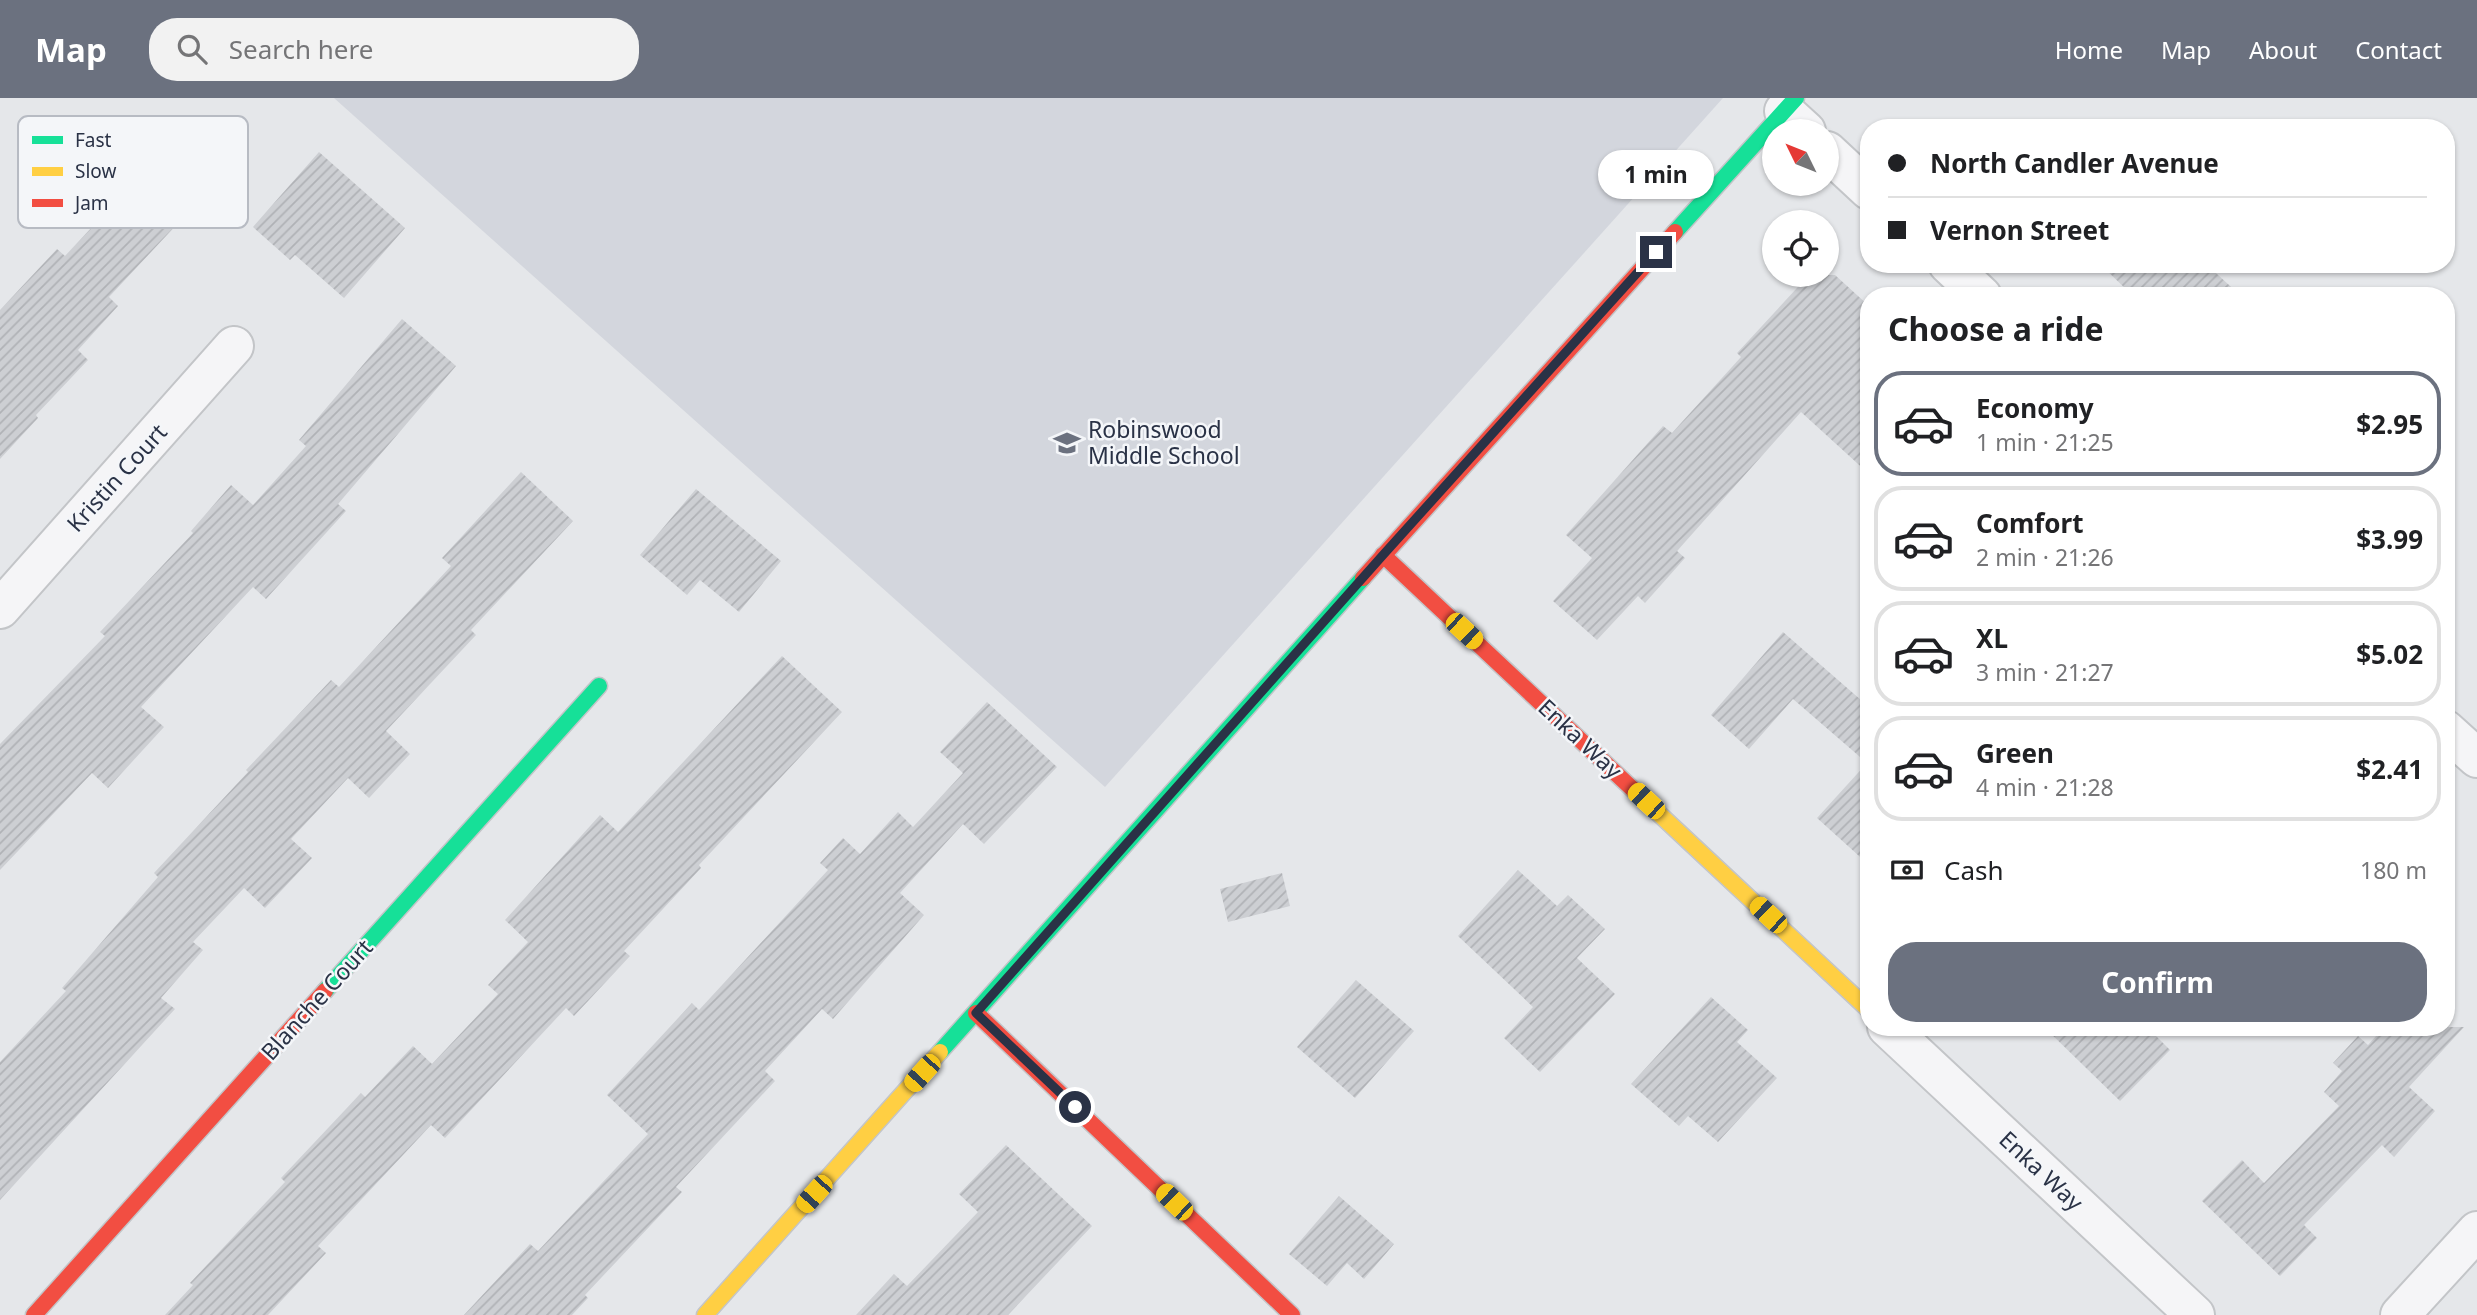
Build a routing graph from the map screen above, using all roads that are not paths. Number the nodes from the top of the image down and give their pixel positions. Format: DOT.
graph roads {
  1 [pos="1795,113"];
  2 [pos="1839,162"];
  3 [pos="1860,182"];
  4 [pos="1958,273"];
  5 [pos="1972,287"];
  6 [pos="234,346"];
  7 [pos="1383,555"];
  8 [pos="0,609"];
  9 [pos="599,685"];
  10 [pos="2455,738"];
  11 [pos="2477,758"];
  12 [pos="1860,1002"];
  13 [pos="976,1013"];
  14 [pos="1898,1036"];
  15 [pos="2477,1231"];
  16 [pos="34,1315"];
  17 [pos="705,1315"];
  18 [pos="1292,1315"];
  19 [pos="2195,1315"];
  20 [pos="2400,1315"];
  1 -- 7 [label="street"];
  2 -- 3 [label="street"];
  4 -- 5 [label="street"];
  6 -- 8 [label="street, Kristin Court"];
  7 -- 12 [label="street, Enka Way"];
  7 -- 13 [label="street"];
  9 -- 16 [label="street, Blanche Court"];
  10 -- 11 [label="street"];
  13 -- 17 [label="street"];
  13 -- 18 [label="street"];
  14 -- 19 [label="street, Enka Way"];
  15 -- 20 [label="street"];
}
